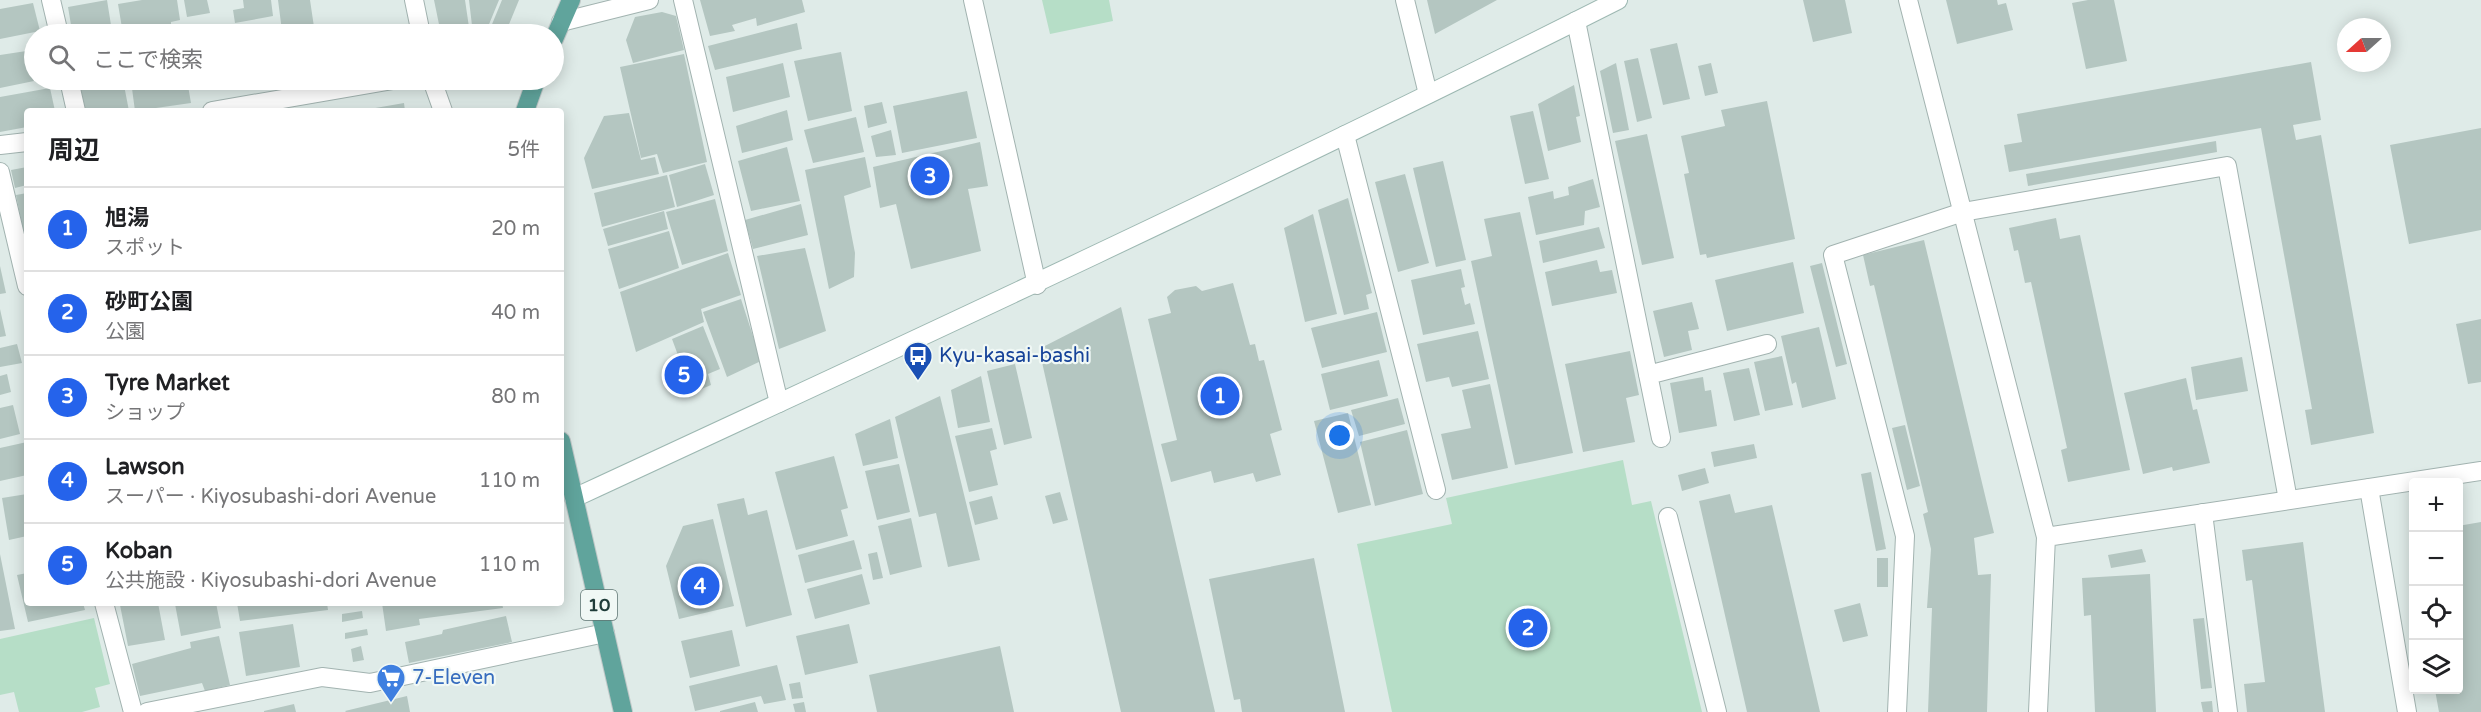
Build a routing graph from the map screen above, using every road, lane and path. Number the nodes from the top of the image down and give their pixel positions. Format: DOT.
graph roads {
  1 [pos="51,0"];
  2 [pos="414,0"];
  3 [pos="571,0"];
  4 [pos="649,0"];
  5 [pos="683,0"];
  6 [pos="973,0"];
  7 [pos="1405,0"];
  8 [pos="1618,0"];
  9 [pos="1908,0"];
  10 [pos="1576,21"];
  11 [pos="57,24"];
  12 [pos="419,24"];
  13 [pos="560,24"];
  14 [pos="564,28"];
  15 [pos="71,90"];
  16 [pos="335,90"];
  17 [pos="436,90"];
  18 [pos="532,90"];
  19 [pos="1428,94"];
  20 [pos="75,108"];
  21 [pos="230,108"];
  22 [pos="442,108"];
  23 [pos="526,108"];
  24 [pos="1345,135"];
  25 [pos="24,142"];
  26 [pos="0,145"];
  27 [pos="0,172"];
  28 [pos="1963,212"];
  29 [pos="24,273"];
  30 [pos="1036,285"];
  31 [pos="1767,344"];
  32 [pos="1648,375"];
  33 [pos="779,403"];
  34 [pos="1661,438"];
  35 [pos="564,454"];
  36 [pos="2481,471"];
  37 [pos="2369,488"];
  38 [pos="1436,490"];
  39 [pos="574,498"];
  40 [pos="2288,500"];
  41 [pos="2203,513"];
  42 [pos="1668,517"];
  43 [pos="2046,537"];
  44 [pos="105,606"];
  45 [pos="605,633"];
  46 [pos="133,712"];
  47 [pos="147,712"];
  48 [pos="622,712"];
  49 [pos="1717,712"];
  50 [pos="1897,712"];
  51 [pos="2038,712"];
  52 [pos="2228,712"];
  53 [pos="2407,712"];
  1 -- 11 [label="street"];
  2 -- 12 [label="street"];
  3 -- 13 [label="main road"];
  4 -- 14 [label="street"];
  5 -- 33 [label="street"];
  6 -- 30 [label="street"];
  7 -- 19 [label="street"];
  8 -- 10 [label="street"];
  9 -- 28 [label="street"];
  10 -- 19 [label="street"];
  10 -- 32 [label="street"];
  15 -- 20 [label="street"];
  16 -- 21 [label="street"];
  17 -- 22 [label="street"];
  18 -- 23 [label="main road"];
  19 -- 24 [label="street"];
  24 -- 30 [label="street"];
  24 -- 38 [label="street"];
  25 -- 26 [label="street"];
  27 -- 29 [label="street"];
  28 -- 40 [label="street"];
  28 -- 43 [label="street"];
  28 -- 50 [label="street"];
  30 -- 33 [label="street"];
  31 -- 32 [label="street"];
  32 -- 34 [label="street"];
  33 -- 39 [label="street"];
  35 -- 39 [label="main road, 10"];
  36 -- 37 [label="street"];
  37 -- 40 [label="street"];
  37 -- 53 [label="street"];
  39 -- 45 [label="main road, 10"];
  40 -- 41 [label="street"];
  41 -- 43 [label="street"];
  41 -- 52 [label="street"];
  42 -- 49 [label="street"];
  43 -- 51 [label="street"];
  44 -- 46 [label="street"];
  45 -- 47 [label="street"];
  45 -- 48 [label="main road, 10"];
}
